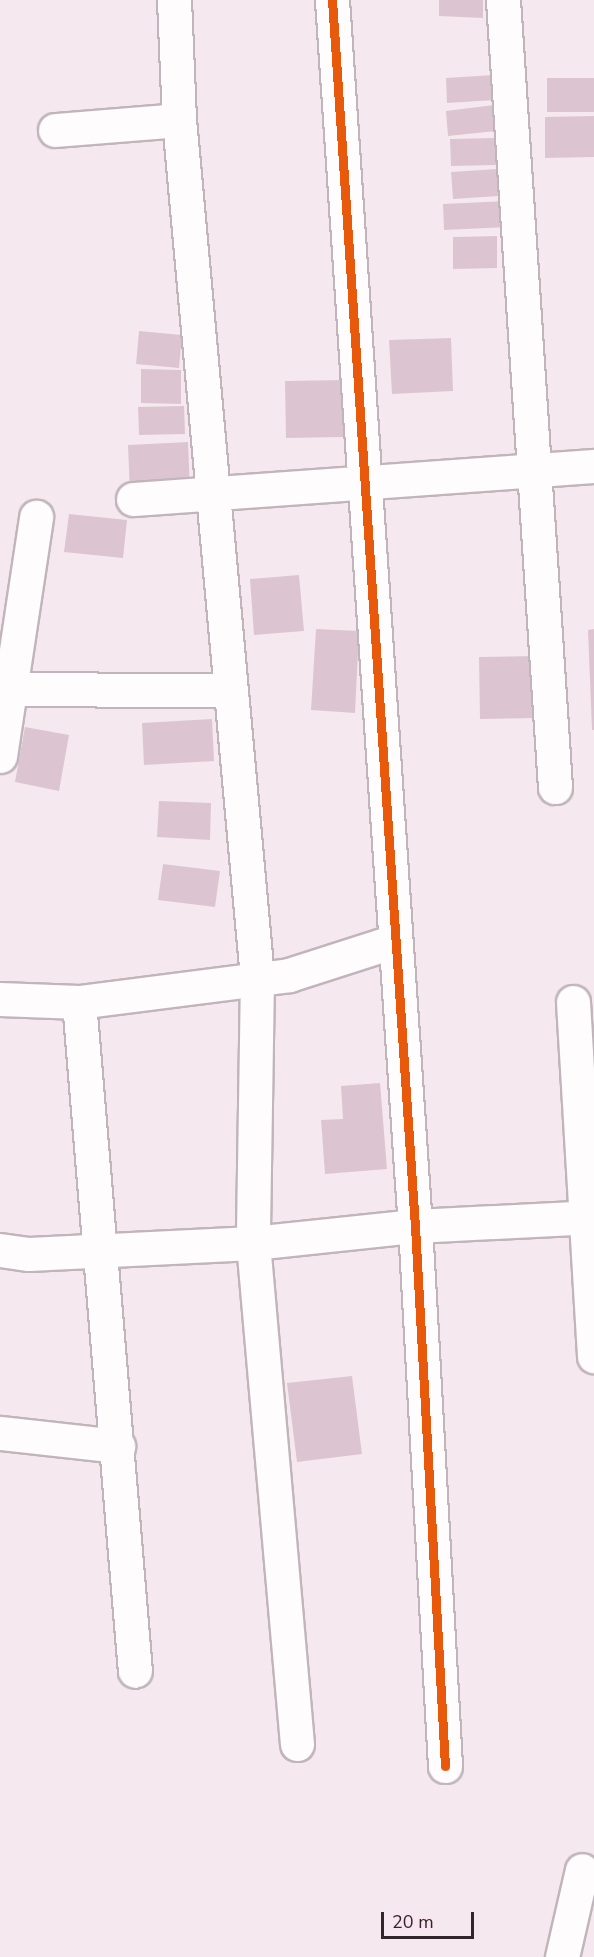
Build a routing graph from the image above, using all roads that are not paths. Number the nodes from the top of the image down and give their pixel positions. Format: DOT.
graph roads {
  1 [pos="174,0"];
  2 [pos="332,0"];
  3 [pos="503,0"];
  4 [pos="179,120"];
  5 [pos="55,130"];
  6 [pos="594,466"];
  7 [pos="536,470"];
  8 [pos="363,481"];
  9 [pos="216,494"];
  10 [pos="132,499"];
  11 [pos="36,517"];
  12 [pos="6,690"];
  13 [pos="229,690"];
  14 [pos="0,756"];
  15 [pos="555,787"];
  16 [pos="396,941"];
  17 [pos="257,976"];
  18 [pos="0,999"];
  19 [pos="79,1002"];
  20 [pos="573,1002"];
  21 [pos="590,1217"];
  22 [pos="416,1226"];
  23 [pos="253,1243"];
  24 [pos="99,1247"];
  25 [pos="0,1250"];
  26 [pos="594,1356"];
  27 [pos="0,1433"];
  28 [pos="118,1446"];
  29 [pos="135,1671"];
  30 [pos="297,1744"];
  31 [pos="445,1766"];
  32 [pos="582,1870"];
  33 [pos="562,1957"];
  1 -- 4 [label="street"];
  2 -- 8 [label="street"];
  3 -- 7 [label="street"];
  4 -- 5 [label="street"];
  4 -- 9 [label="street"];
  6 -- 7 [label="street"];
  7 -- 8 [label="street"];
  7 -- 15 [label="street"];
  8 -- 9 [label="street"];
  8 -- 16 [label="street"];
  9 -- 10 [label="street"];
  9 -- 13 [label="street"];
  11 -- 12 [label="street"];
  12 -- 13 [label="street"];
  12 -- 14 [label="street"];
  13 -- 17 [label="street"];
  16 -- 17 [label="street"];
  16 -- 22 [label="street"];
  17 -- 19 [label="street"];
  17 -- 23 [label="street"];
  18 -- 19 [label="street"];
  19 -- 24 [label="street"];
  20 -- 21 [label="street"];
  21 -- 22 [label="street"];
  21 -- 26 [label="street"];
  22 -- 23 [label="street"];
  22 -- 31 [label="street"];
  23 -- 24 [label="street"];
  23 -- 30 [label="street"];
  24 -- 25 [label="street"];
  24 -- 28 [label="street"];
  27 -- 28 [label="street"];
  28 -- 29 [label="street"];
  32 -- 33 [label="street"];
}
